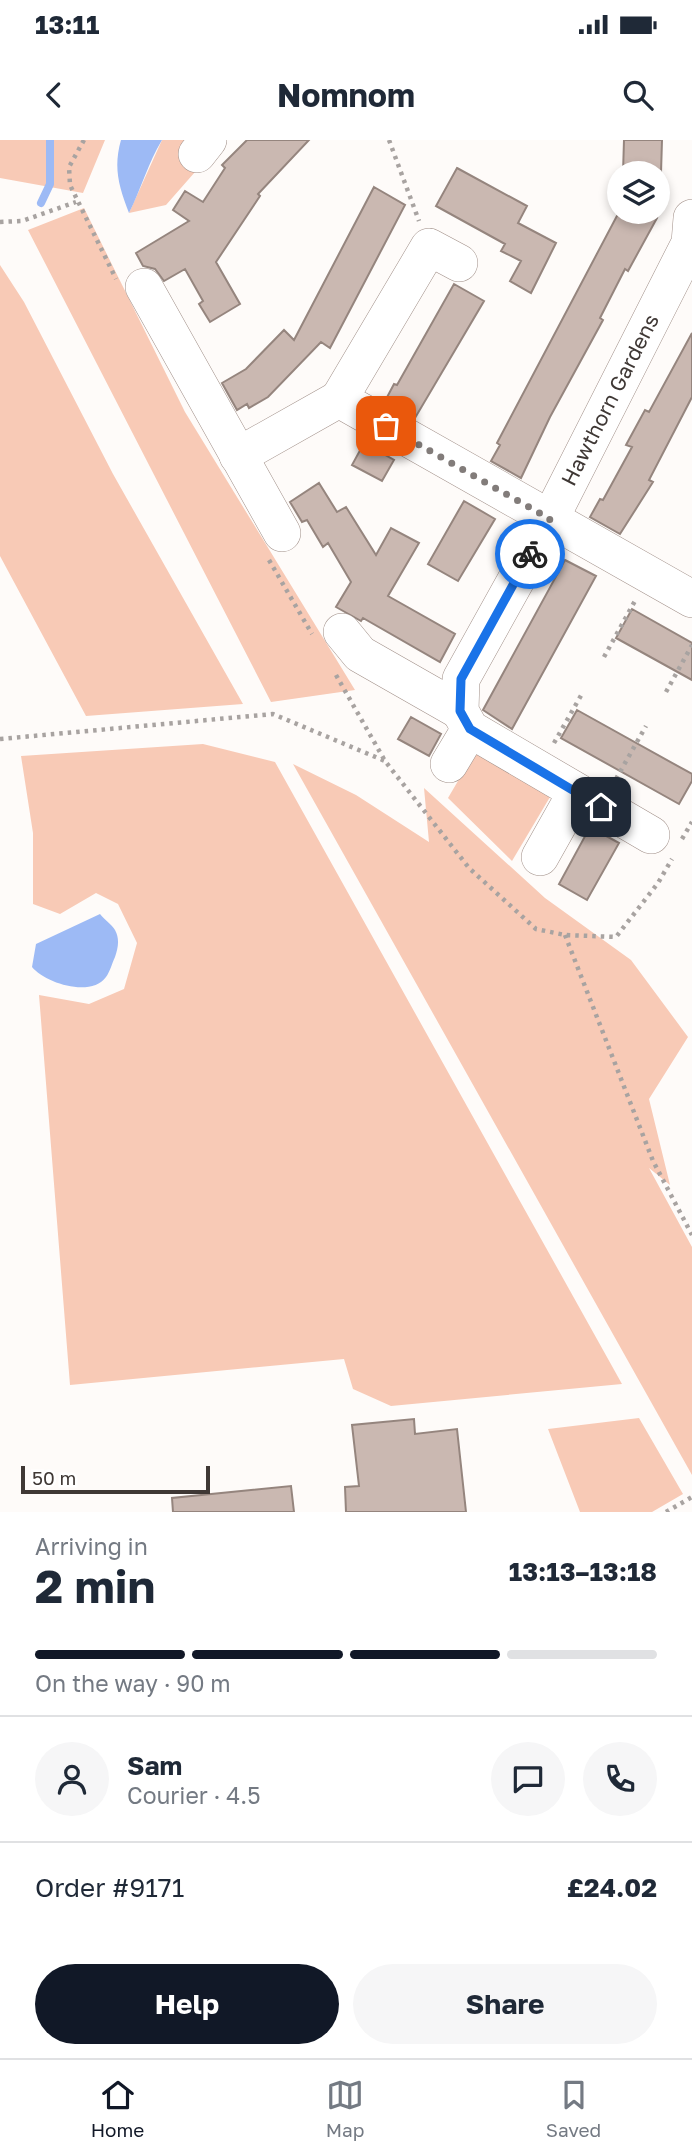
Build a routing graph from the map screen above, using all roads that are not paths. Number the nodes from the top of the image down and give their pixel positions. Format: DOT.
graph roads {
  1 [pos="691,235"];
  2 [pos="444,255"];
  3 [pos="144,287"];
  4 [pos="339,399"];
  5 [pos="238,456"];
  6 [pos="550,519"];
  7 [pos="282,533"];
  8 [pos="692,599"];
  9 [pos="342,632"];
  10 [pos="465,720"];
  11 [pos="449,764"];
  12 [pos="588,800"];
  13 [pos="651,835"];
  14 [pos="540,857"];
  1 -- 6 [label="street, Hawthorn Gardens"];
  2 -- 4 [label="street"];
  3 -- 5 [label="street"];
  4 -- 5 [label="street"];
  4 -- 6 [label="street"];
  5 -- 7 [label="street"];
  6 -- 8 [label="street"];
  6 -- 10 [label="street, Hawthorn Gardens"];
  9 -- 10 [label="street"];
  10 -- 11 [label="street"];
  10 -- 12 [label="street"];
  12 -- 13 [label="street"];
  12 -- 14 [label="street"];
}
